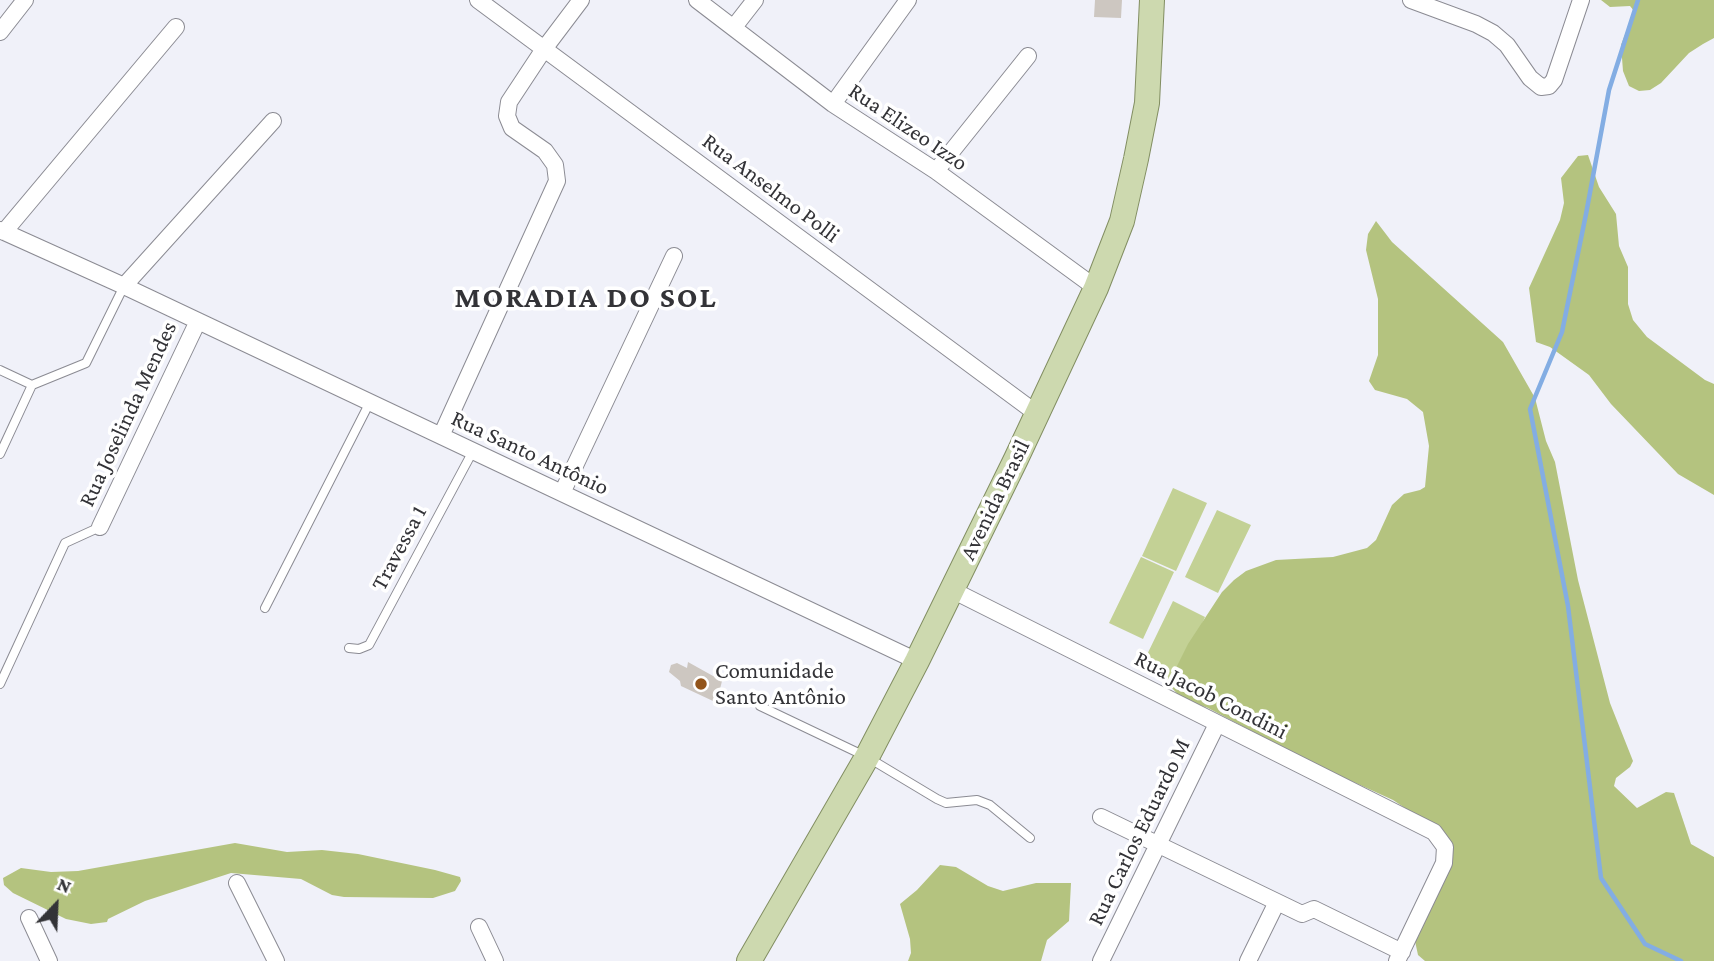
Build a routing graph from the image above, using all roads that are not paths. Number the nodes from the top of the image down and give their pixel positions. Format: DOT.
graph roads {
  1 [pos="25,0"];
  2 [pos="478,0"];
  3 [pos="582,0"];
  4 [pos="697,0"];
  5 [pos="755,0"];
  6 [pos="908,0"];
  7 [pos="1411,0"];
  8 [pos="1581,0"];
  9 [pos="1151,3"];
  10 [pos="176,27"];
  11 [pos="734,27"];
  12 [pos="0,32"];
  13 [pos="544,49"];
  14 [pos="1028,56"];
  15 [pos="833,104"];
  16 [pos="273,121"];
  17 [pos="936,171"];
  18 [pos="2,231"];
  19 [pos="674,256"];
  20 [pos="124,286"];
  21 [pos="1096,288"];
  22 [pos="198,321"];
  23 [pos="0,370"];
  24 [pos="32,385"];
  25 [pos="370,402"];
  26 [pos="1036,413"];
  27 [pos="442,436"];
  28 [pos="473,451"];
  29 [pos="0,454"];
  30 [pos="562,493"];
  31 [pos="100,527"];
  32 [pos="952,590"];
  33 [pos="265,608"];
  34 [pos="349,648"];
  35 [pos="917,661"];
  36 [pos="0,684"];
  37 [pos="760,706"];
  38 [pos="1217,724"];
  39 [pos="867,757"];
  40 [pos="1101,817"];
  41 [pos="1030,838"];
  42 [pos="1158,845"];
  43 [pos="237,883"];
  44 [pos="1277,902"];
  45 [pos="29,918"];
  46 [pos="478,927"];
  47 [pos="1399,956"];
  48 [pos="49,961"];
  49 [pos="276,961"];
  50 [pos="495,961"];
  51 [pos="748,961"];
  52 [pos="1101,961"];
  53 [pos="1248,961"];
  1 -- 12 [label="street"];
  2 -- 13 [label="street, Rua Anselmo Polli"];
  3 -- 13 [label="street"];
  4 -- 11 [label="street, Rua Elizeo Izzo"];
  5 -- 11 [label="street"];
  6 -- 15 [label="street"];
  7 -- 8 [label="street"];
  9 -- 21 [label="main road, Avenida Brasil"];
  10 -- 18 [label="street"];
  11 -- 15 [label="street, Rua Elizeo Izzo"];
  13 -- 26 [label="street, Rua Anselmo Polli"];
  13 -- 27 [label="street"];
  14 -- 17 [label="street"];
  15 -- 17 [label="street, Rua Elizeo Izzo"];
  16 -- 20 [label="street"];
  17 -- 21 [label="street, Rua Elizeo Izzo"];
  18 -- 20 [label="street, Rua Santo Antônio"];
  19 -- 30 [label="street"];
  20 -- 22 [label="street, Rua Santo Antônio"];
  20 -- 24 [label="lane"];
  21 -- 26 [label="main road, Avenida Brasil"];
  22 -- 25 [label="street, Rua Santo Antônio"];
  22 -- 31 [label="street, Rua Joselinda Mendes"];
  23 -- 24 [label="lane"];
  24 -- 29 [label="lane"];
  25 -- 27 [label="street, Rua Santo Antônio"];
  25 -- 33 [label="lane"];
  26 -- 32 [label="main road, Avenida Brasil"];
  27 -- 28 [label="street, Rua Santo Antônio"];
  28 -- 30 [label="street, Rua Santo Antônio"];
  28 -- 34 [label="lane, Travessa 1"];
  30 -- 35 [label="street, Rua Santo Antônio"];
  31 -- 36 [label="lane"];
  32 -- 35 [label="main road, Avenida Brasil"];
  32 -- 38 [label="street, Rua Jacob Condini"];
  35 -- 39 [label="main road, Avenida Brasil"];
  37 -- 39 [label="lane"];
  38 -- 42 [label="street, Rua Carlos Eduardo M"];
  38 -- 47 [label="street, Rua Jacob Condini"];
  39 -- 41 [label="lane"];
  39 -- 51 [label="main road, Avenida Brasil"];
  40 -- 42 [label="street"];
  42 -- 44 [label="street"];
  42 -- 52 [label="street, Rua Carlos Eduardo M"];
  43 -- 49 [label="street"];
  44 -- 47 [label="street"];
  44 -- 53 [label="street"];
  45 -- 48 [label="street"];
  46 -- 50 [label="street"];
}
